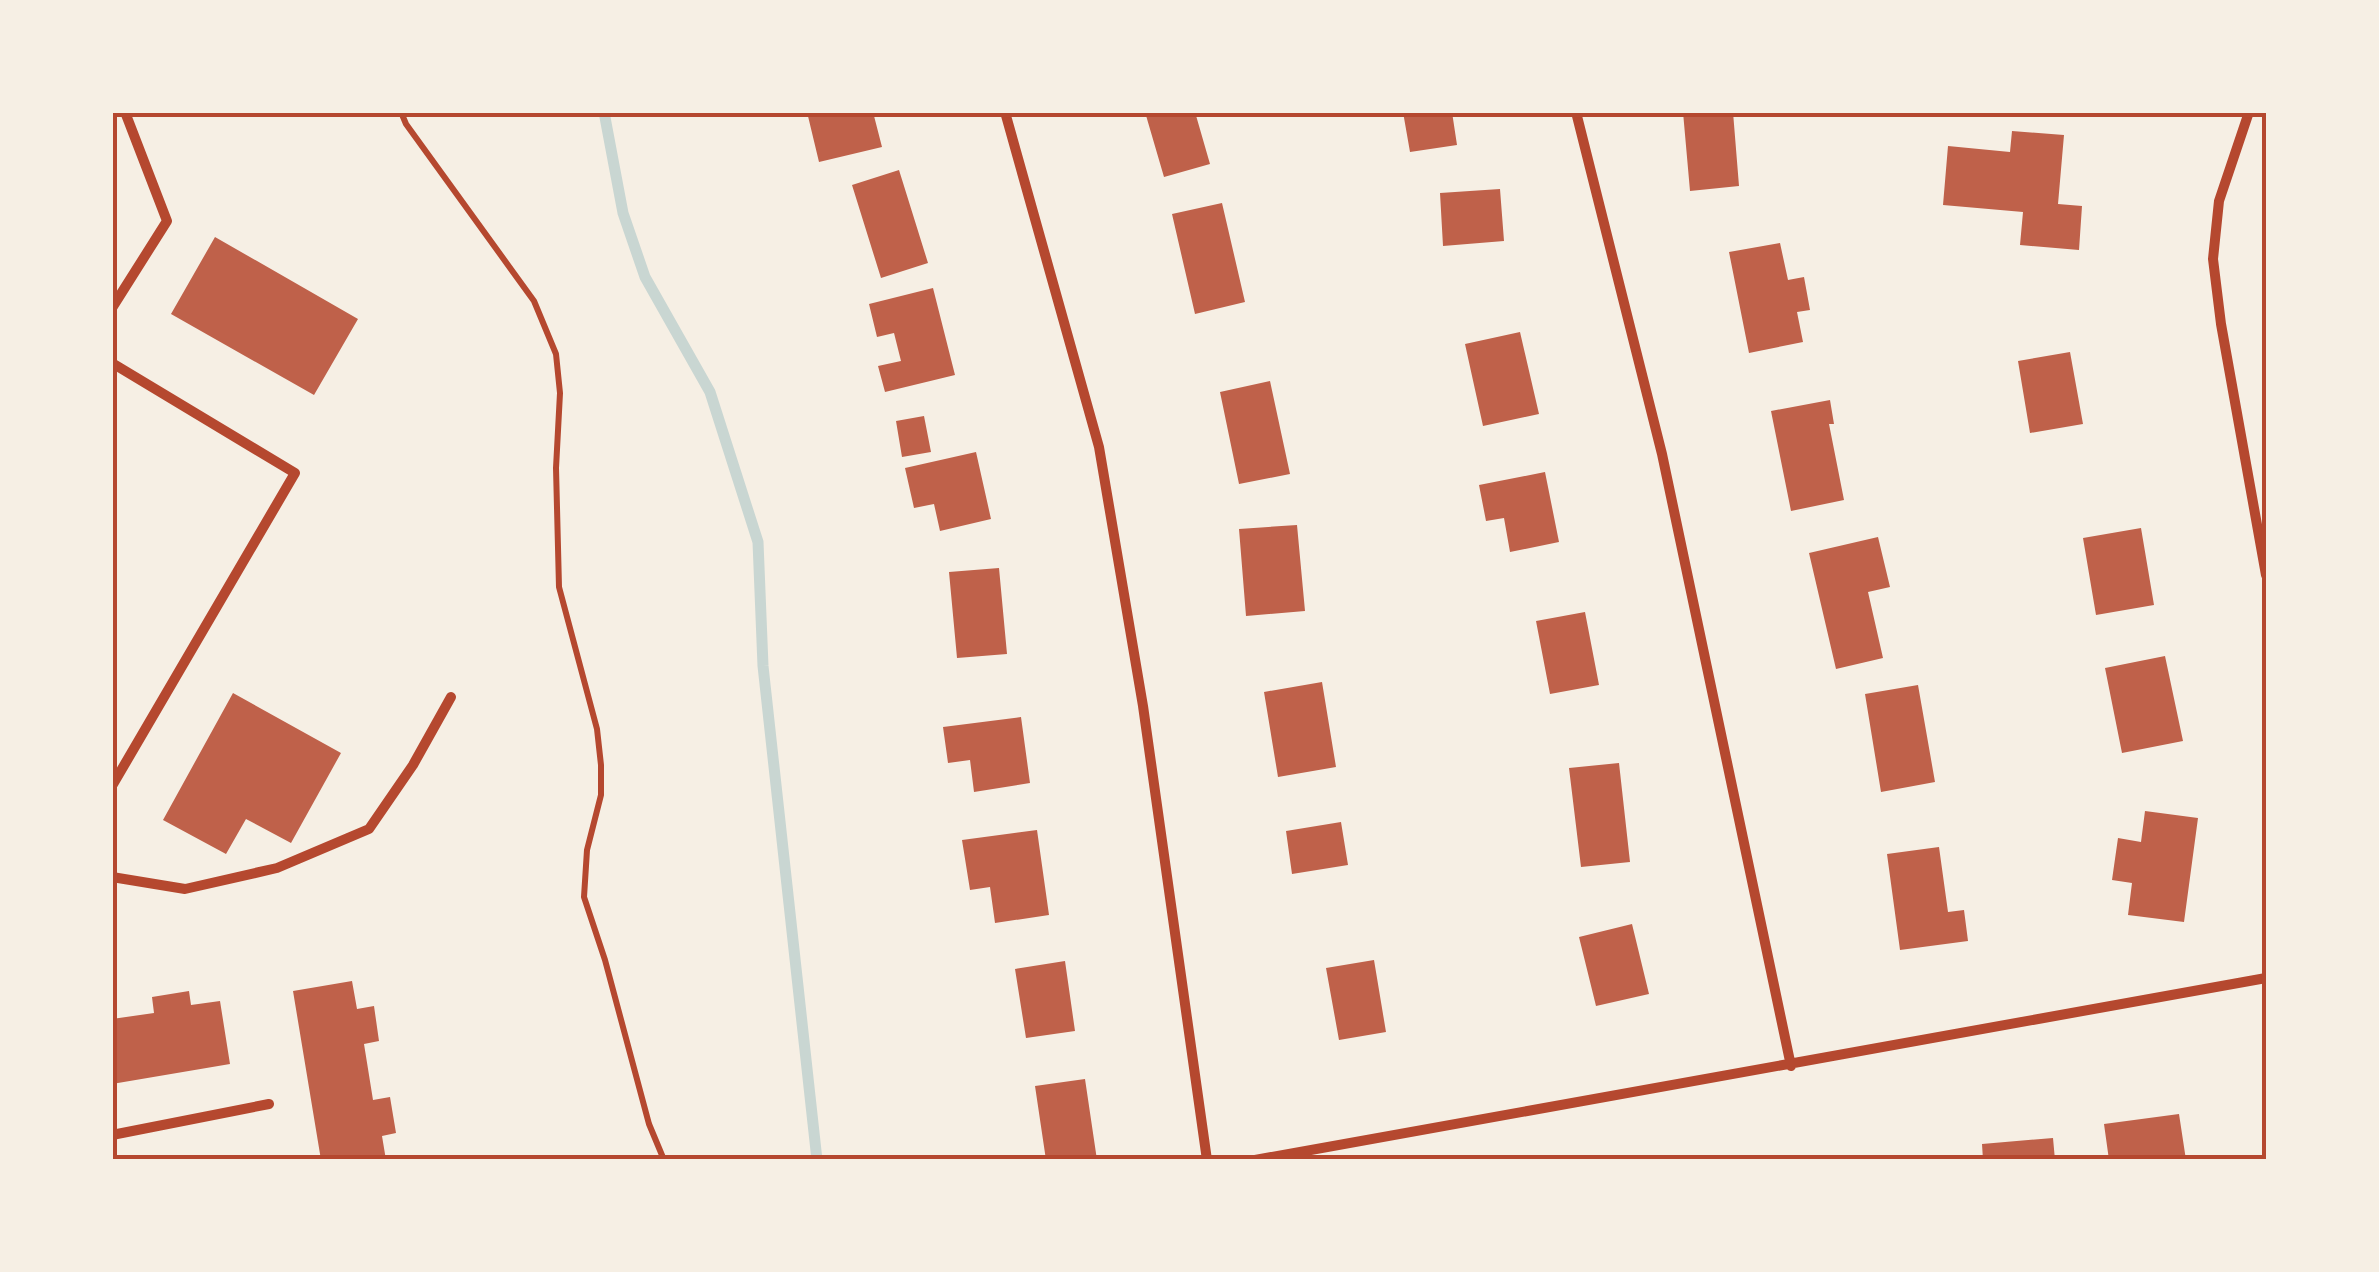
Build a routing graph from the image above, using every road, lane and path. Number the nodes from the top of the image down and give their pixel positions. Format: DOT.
graph roads {
  1 [pos="125,112"];
  2 [pos="401,112"];
  3 [pos="1005,112"];
  4 [pos="1576,112"];
  5 [pos="2249,112"];
  6 [pos="112,308"];
  7 [pos="112,363"];
  8 [pos="2266,576"];
  9 [pos="450,697"];
  10 [pos="112,786"];
  11 [pos="112,877"];
  12 [pos="2266,978"];
  13 [pos="1791,1066"];
  14 [pos="269,1104"];
  15 [pos="112,1135"];
  16 [pos="664,1160"];
  17 [pos="1207,1160"];
  18 [pos="1255,1160"];
  1 -- 6 [label="street"];
  2 -- 16 [label="path"];
  3 -- 17 [label="street"];
  4 -- 13 [label="street"];
  5 -- 8 [label="street"];
  7 -- 10 [label="street"];
  9 -- 11 [label="street"];
  12 -- 13 [label="street"];
  13 -- 18 [label="street"];
  14 -- 15 [label="street"];
}
